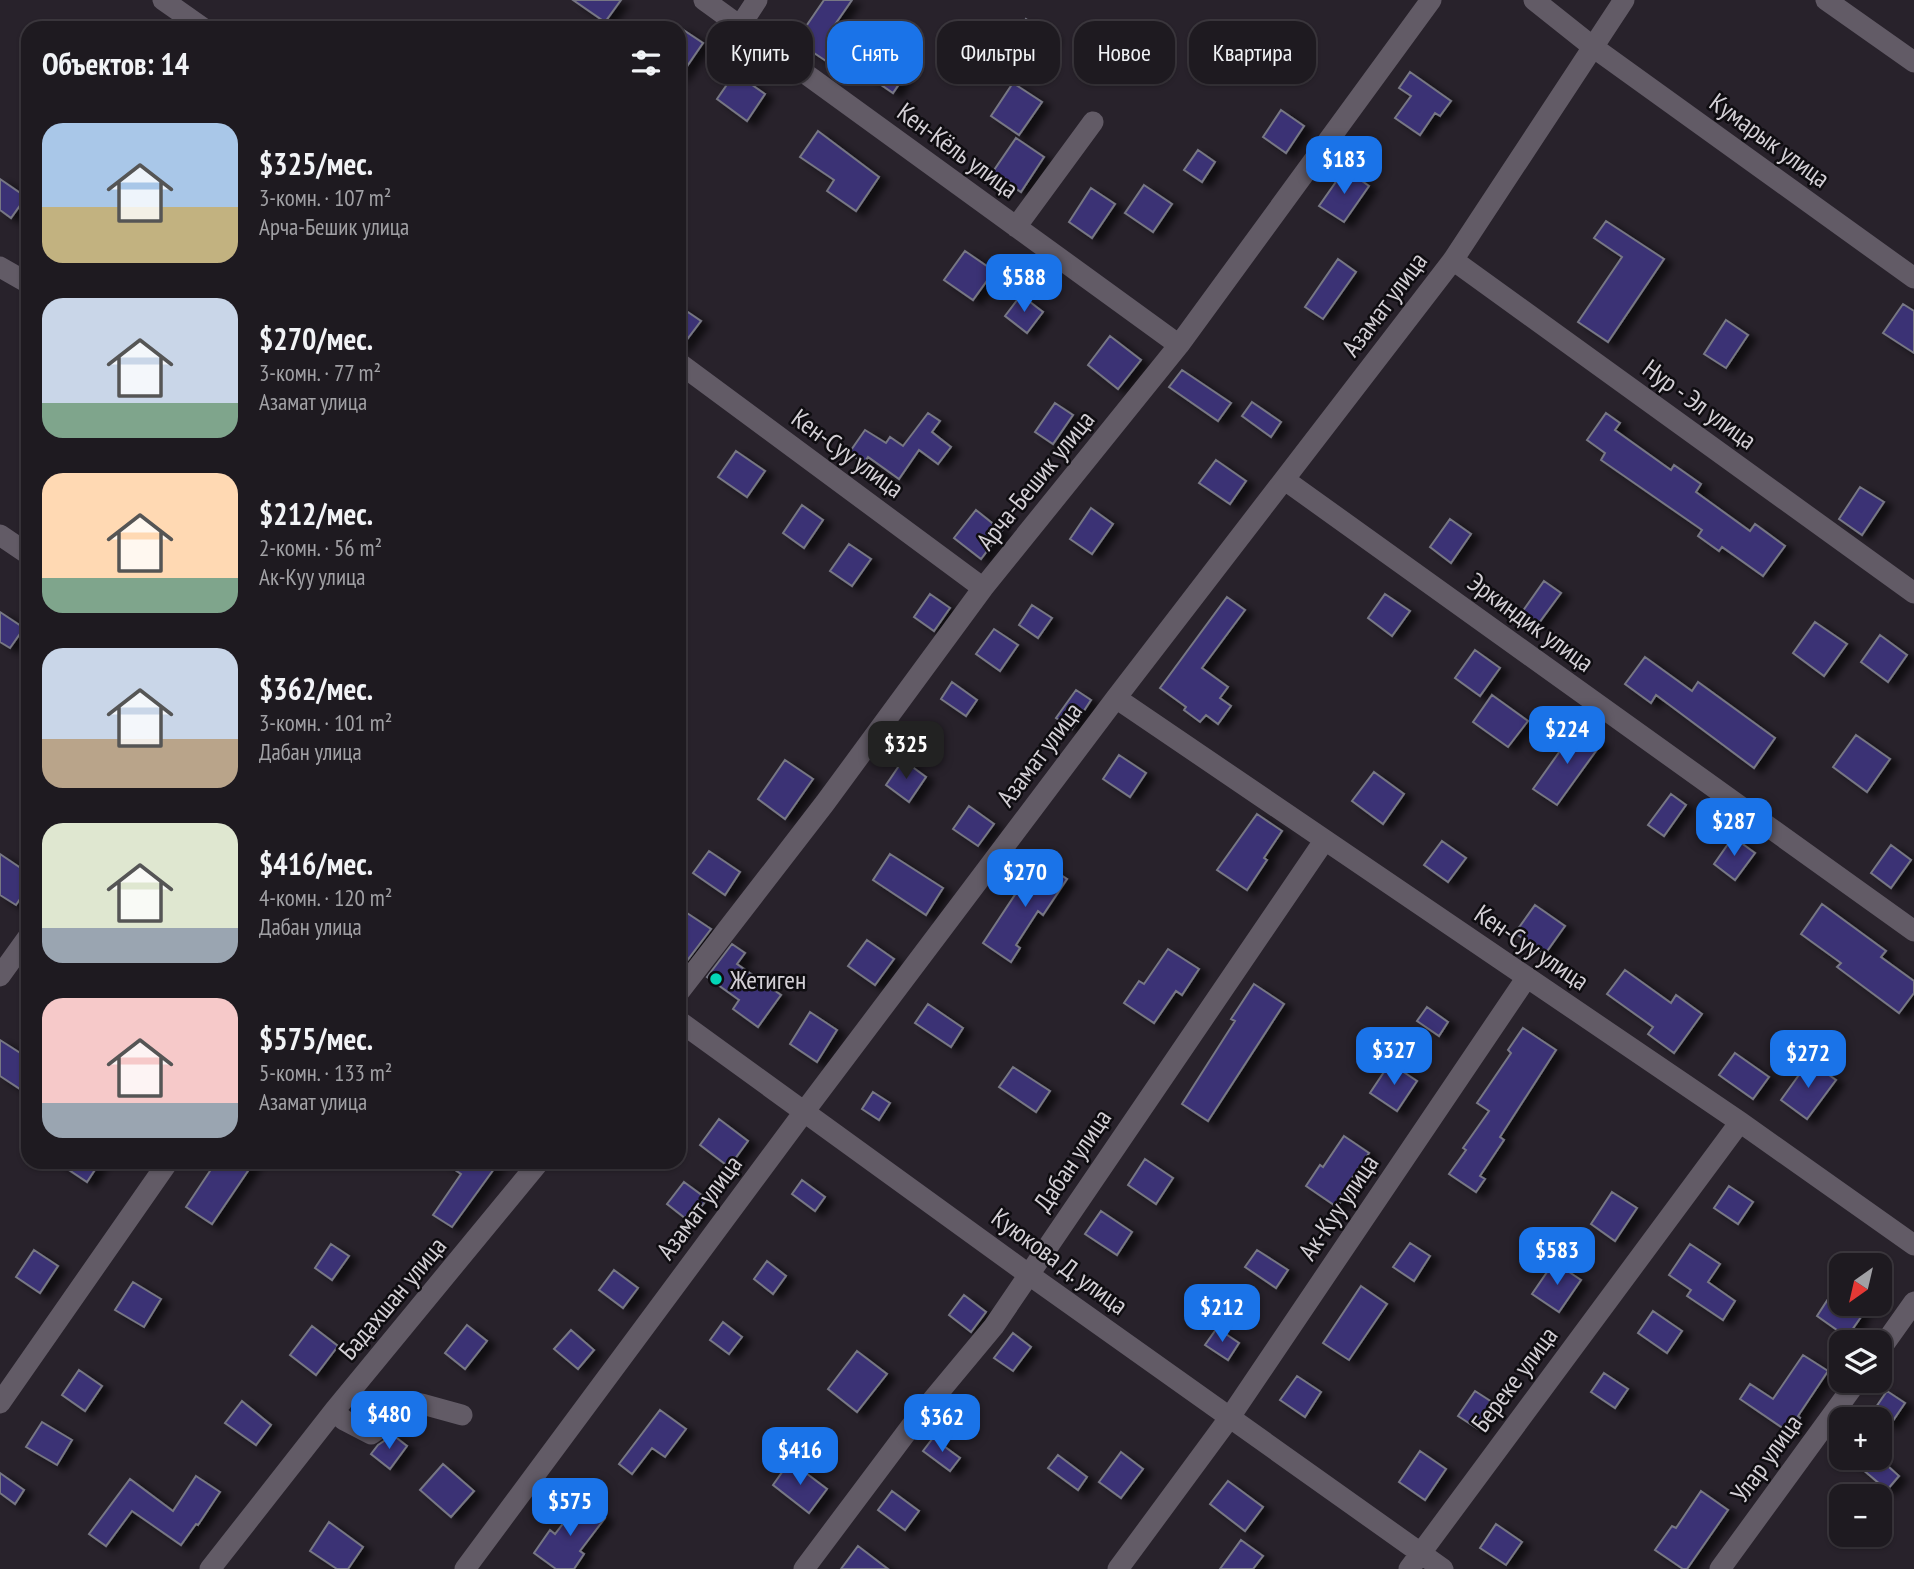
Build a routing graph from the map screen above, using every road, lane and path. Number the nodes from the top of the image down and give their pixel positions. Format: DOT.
graph roads {
  1 [pos="163,0"];
  2 [pos="704,0"];
  3 [pos="757,0"];
  4 [pos="1431,0"];
  5 [pos="1534,0"];
  6 [pos="1624,0"];
  7 [pos="1826,0"];
  8 [pos="193,21"];
  9 [pos="733,21"];
  10 [pos="743,21"];
  11 [pos="1593,47"];
  12 [pos="1914,62"];
  13 [pos="813,79"];
  14 [pos="1093,122"];
  15 [pos="1016,226"];
  16 [pos="1453,260"];
  17 [pos="0,267"];
  18 [pos="1914,278"];
  19 [pos="21,280"];
  20 [pos="1179,345"];
  21 [pos="686,368"];
  22 [pos="1285,480"];
  23 [pos="0,535"];
  24 [pos="21,549"];
  25 [pos="984,588"];
  26 [pos="1914,593"];
  27 [pos="1116,698"];
  28 [pos="1324,841"];
  29 [pos="1914,931"];
  30 [pos="21,947"];
  31 [pos="0,976"];
  32 [pos="1527,977"];
  33 [pos="686,983"];
  34 [pos="686,1026"];
  35 [pos="804,1112"];
  36 [pos="1740,1122"];
  37 [pos="163,1169"];
  38 [pos="534,1169"];
  39 [pos="1914,1245"];
  40 [pos="1028,1274"];
  41 [pos="1914,1302"];
  42 [pos="1892,1333"];
  43 [pos="1848,1393"];
  44 [pos="0,1404"];
  45 [pos="462,1415"];
  46 [pos="1230,1417"];
  47 [pos="347,1421"];
  48 [pos="1415,1561"];
  49 [pos="210,1569"];
  50 [pos="465,1569"];
  51 [pos="804,1569"];
  52 [pos="1118,1569"];
  53 [pos="1443,1569"];
  54 [pos="1720,1569"];
  1 -- 8 [label="street"];
  2 -- 9 [label="street, Кен-Кёль улица"];
  3 -- 10 [label="street"];
  4 -- 20 [label="street, Арча-Бешик улица"];
  5 -- 11 [label="street, Кумарык улица"];
  6 -- 11 [label="street, Азамат улица"];
  7 -- 12 [label="street"];
  11 -- 16 [label="street, Азамат улица"];
  11 -- 18 [label="street, Кумарык улица"];
  13 -- 15 [label="street, Кен-Кёль улица"];
  14 -- 15 [label="street"];
  15 -- 20 [label="street, Кен-Кёль улица"];
  16 -- 22 [label="street, Азамат улица"];
  16 -- 26 [label="street, Нур - Эл улица"];
  17 -- 19 [label="street"];
  20 -- 25 [label="street, Арча-Бешик улица"];
  21 -- 25 [label="street, Кен-Суу улица"];
  22 -- 27 [label="street, Азамат улица"];
  22 -- 29 [label="street, Эркиндик улица"];
  23 -- 24 [label="street"];
  25 -- 33 [label="street, Арча-Бешик улица"];
  27 -- 28 [label="street, Кен-Суу улица"];
  27 -- 35 [label="street, Азамат улица"];
  28 -- 32 [label="street, Кен-Суу улица"];
  28 -- 40 [label="street, Дабан улица"];
  30 -- 31 [label="street"];
  32 -- 36 [label="street, Кен-Суу улица"];
  32 -- 46 [label="street, Ак-Куу улица"];
  34 -- 35 [label="street, Куюкова Д. улица"];
  35 -- 40 [label="street, Куюкова Д. улица"];
  35 -- 50 [label="street, Азамат улица"];
  36 -- 39 [label="street, Кен-Суу улица"];
  36 -- 48 [label="street, Береке улица"];
  37 -- 44 [label="street"];
  38 -- 47 [label="street, Бадахшан улица"];
  40 -- 46 [label="street, Куюкова Д. улица"];
  40 -- 51 [label="street, Дабан улица"];
  41 -- 42 [label="street"];
  43 -- 54 [label="street, Улар улица"];
  45 -- 47 [label="street"];
  46 -- 48 [label="street, Куюкова Д. улица"];
  46 -- 52 [label="street, Ак-Куу улица"];
  47 -- 49 [label="street, Бадахшан улица"];
  48 -- 53 [label="street, Куюкова Д. улица"];
}
